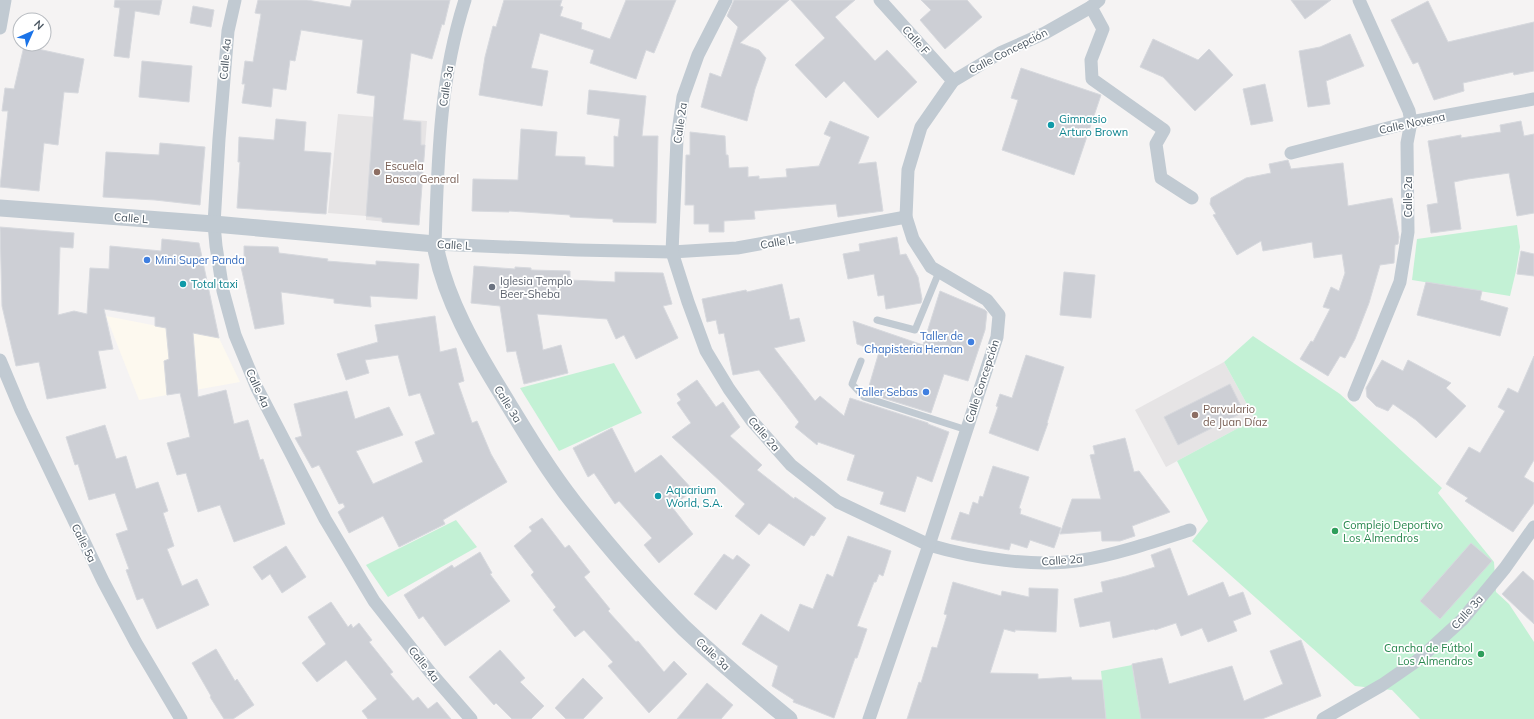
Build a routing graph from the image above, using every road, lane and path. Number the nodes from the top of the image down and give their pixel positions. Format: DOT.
graph roads {
  1 [pos="5,0"];
  2 [pos="235,0"];
  3 [pos="465,0"];
  4 [pos="726,0"];
  5 [pos="880,0"];
  6 [pos="1359,0"];
  7 [pos="1095,4"];
  8 [pos="0,28"];
  9 [pos="953,81"];
  10 [pos="1534,99"];
  11 [pos="1411,122"];
  12 [pos="1291,152"];
  13 [pos="1192,198"];
  14 [pos="0,208"];
  15 [pos="906,217"];
  16 [pos="214,224"];
  17 [pos="435,244"];
  18 [pos="672,252"];
  19 [pos="939,272"];
  20 [pos="877,320"];
  21 [pos="0,360"];
  22 [pos="861,361"];
  23 [pos="1354,395"];
  24 [pos="967,430"];
  25 [pos="1534,527"];
  26 [pos="1190,530"];
  27 [pos="929,545"];
  28 [pos="181,719"];
  29 [pos="471,719"];
  30 [pos="789,719"];
  31 [pos="869,719"];
  32 [pos="1323,719"];
  1 -- 8 [label="street"];
  2 -- 16 [label="street, Calle 4a"];
  3 -- 17 [label="street, Calle 3a"];
  4 -- 18 [label="street, Calle 2a"];
  5 -- 9 [label="street, Calle F"];
  6 -- 11 [label="street, Calle 2a"];
  7 -- 9 [label="street, Calle Concepción"];
  7 -- 13 [label="street"];
  9 -- 15 [label="street, Calle Concepción"];
  10 -- 11 [label="street, Calle Novena"];
  11 -- 12 [label="street, Calle Novena"];
  11 -- 23 [label="street, Calle 2a"];
  14 -- 16 [label="street, Calle L"];
  15 -- 18 [label="street, Calle L"];
  15 -- 19 [label="street, Calle Concepción"];
  16 -- 17 [label="street, Calle L"];
  16 -- 29 [label="street, Calle 4a"];
  17 -- 18 [label="street, Calle L"];
  17 -- 30 [label="street, Calle 3a"];
  18 -- 27 [label="street, Calle 2a"];
  19 -- 20 [label="lane"];
  19 -- 24 [label="street, Calle Concepción"];
  21 -- 28 [label="street, Calle 5a"];
  22 -- 24 [label="lane"];
  24 -- 27 [label="street, Calle Concepción"];
  25 -- 32 [label="street, Calle 3a"];
  26 -- 27 [label="street, Calle 2a"];
  27 -- 31 [label="street, Calle Concepción"];
}
